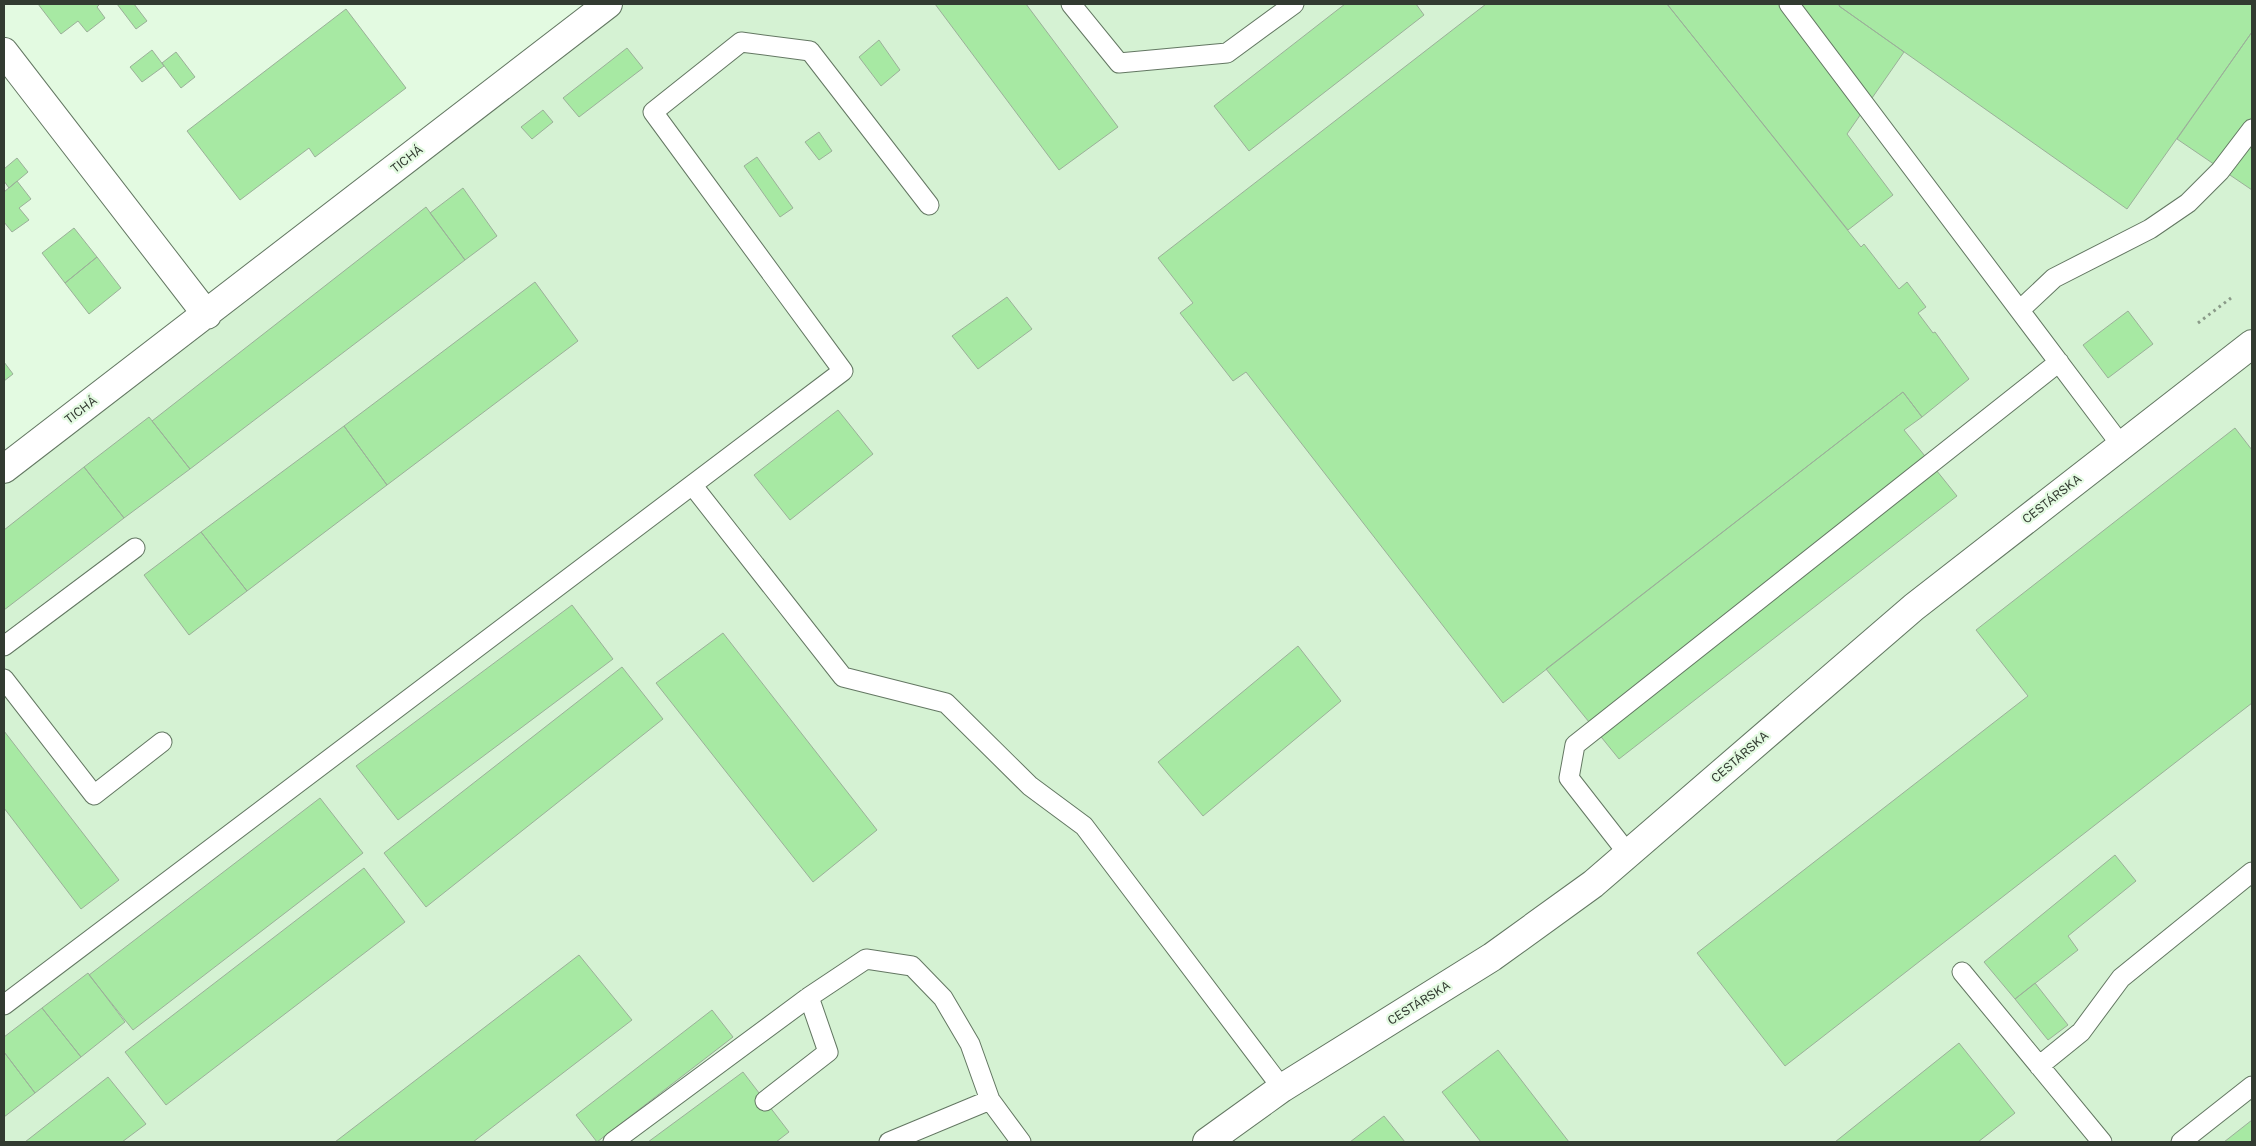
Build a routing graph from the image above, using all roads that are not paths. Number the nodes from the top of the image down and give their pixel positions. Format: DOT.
graph roads {
  1 [pos="608,4"];
  2 [pos="1071,4"];
  3 [pos="1294,4"];
  4 [pos="1789,4"];
  5 [pos="4,52"];
  6 [pos="2252,129"];
  7 [pos="929,204"];
  8 [pos="2020,310"];
  9 [pos="206,315"];
  10 [pos="2252,344"];
  11 [pos="2059,362"];
  12 [pos="2121,445"];
  13 [pos="4,470"];
  14 [pos="693,486"];
  15 [pos="135,548"];
  16 [pos="4,646"];
  17 [pos="4,679"];
  18 [pos="162,742"];
  19 [pos="1629,854"];
  20 [pos="2252,872"];
  21 [pos="1962,972"];
  22 [pos="809,997"];
  23 [pos="4,1005"];
  24 [pos="2039,1066"];
  25 [pos="2252,1086"];
  26 [pos="1282,1088"];
  27 [pos="990,1100"];
  28 [pos="765,1101"];
  29 [pos="613,1142"];
  30 [pos="889,1142"];
  31 [pos="1020,1142"];
  32 [pos="1207,1142"];
  33 [pos="2102,1142"];
  34 [pos="2181,1142"];
  1 -- 9 [label="street, TICHÁ"];
  2 -- 3 [label="lane"];
  4 -- 8 [label="lane"];
  5 -- 9 [label="street"];
  6 -- 8 [label="lane"];
  7 -- 14 [label="lane"];
  8 -- 11 [label="lane"];
  9 -- 13 [label="street, TICHÁ"];
  10 -- 12 [label="street, CESTÁRSKA"];
  11 -- 12 [label="lane"];
  11 -- 19 [label="lane"];
  12 -- 19 [label="street, CESTÁRSKA"];
  14 -- 23 [label="lane"];
  14 -- 26 [label="lane"];
  15 -- 16 [label="lane"];
  17 -- 18 [label="lane"];
  19 -- 26 [label="street, CESTÁRSKA"];
  20 -- 24 [label="lane"];
  21 -- 24 [label="lane"];
  22 -- 27 [label="lane"];
  22 -- 28 [label="lane"];
  22 -- 29 [label="lane"];
  24 -- 33 [label="lane"];
  25 -- 34 [label="lane"];
  26 -- 32 [label="street, CESTÁRSKA"];
  27 -- 30 [label="lane"];
  27 -- 31 [label="lane"];
}
